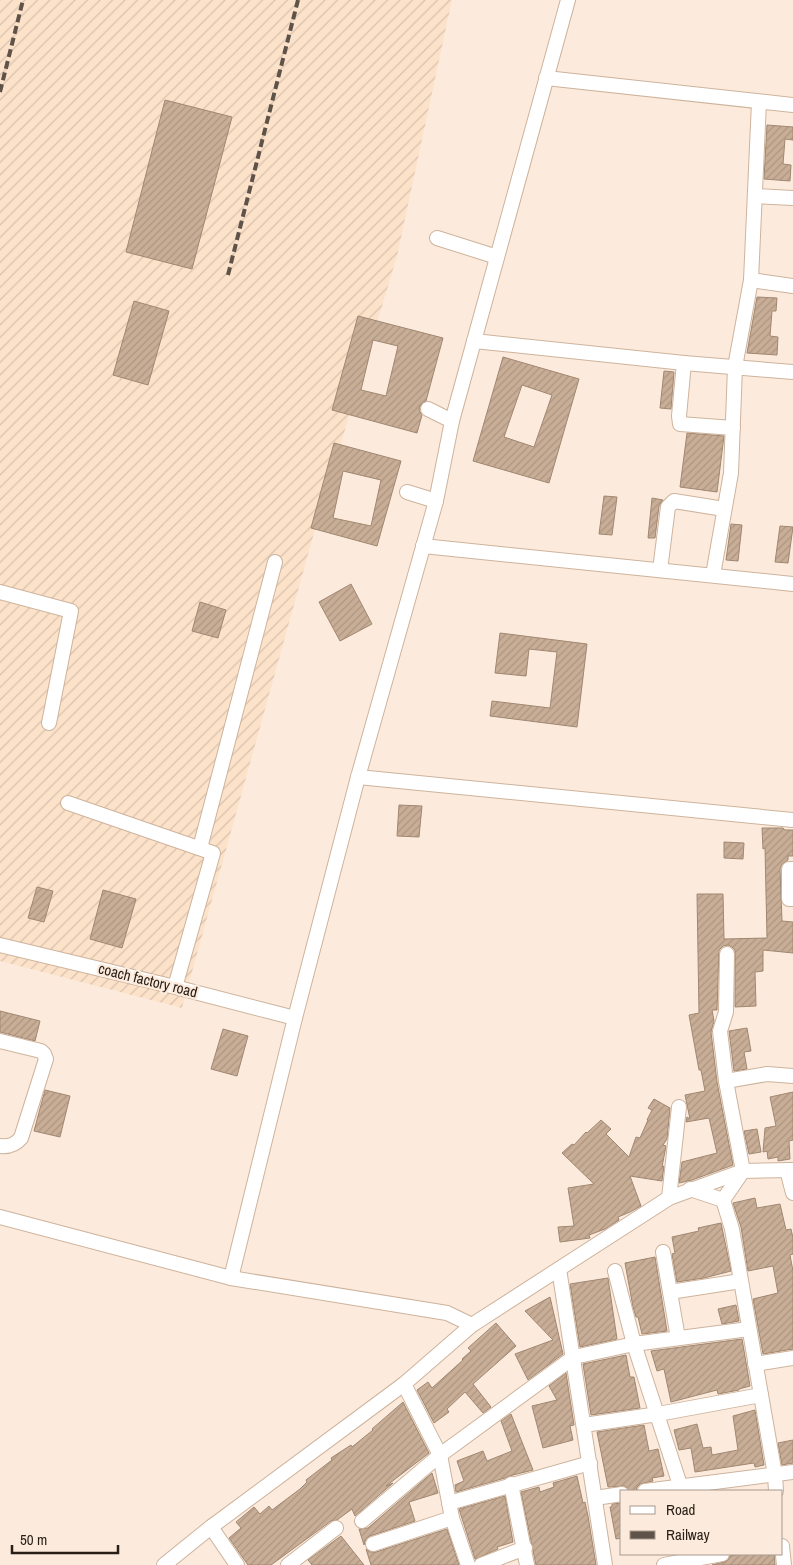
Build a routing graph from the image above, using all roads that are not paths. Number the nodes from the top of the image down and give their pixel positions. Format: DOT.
graph roads {
  1 [pos="568,0"];
  2 [pos="546,78"];
  3 [pos="759,102"];
  4 [pos="793,106"];
  5 [pos="755,196"];
  6 [pos="793,198"];
  7 [pos="437,238"];
  8 [pos="497,257"];
  9 [pos="751,280"];
  10 [pos="793,286"];
  11 [pos="474,340"];
  12 [pos="684,363"];
  13 [pos="735,367"];
  14 [pos="793,372"];
  15 [pos="428,409"];
  16 [pos="452,421"];
  17 [pos="733,428"];
  18 [pos="407,492"];
  19 [pos="436,501"];
  20 [pos="724,509"];
  21 [pos="423,546"];
  22 [pos="275,562"];
  23 [pos="660,570"];
  24 [pos="713,576"];
  25 [pos="793,584"];
  26 [pos="0,592"];
  27 [pos="49,723"];
  28 [pos="358,777"];
  29 [pos="68,803"];
  30 [pos="793,820"];
  31 [pos="200,848"];
  32 [pos="793,869"];
  33 [pos="793,899"];
  34 [pos="0,945"];
  35 [pos="726,954"];
  36 [pos="175,986"];
  37 [pos="295,1018"];
  38 [pos="0,1041"];
  39 [pos="793,1076"];
  40 [pos="726,1081"];
  41 [pos="679,1108"];
  42 [pos="0,1146"];
  43 [pos="790,1170"];
  44 [pos="743,1171"];
  45 [pos="670,1181"];
  46 [pos="692,1190"];
  47 [pos="793,1193"];
  48 [pos="669,1198"];
  49 [pos="723,1200"];
  50 [pos="0,1217"];
  51 [pos="663,1252"];
  52 [pos="559,1269"];
  53 [pos="615,1271"];
  54 [pos="231,1278"];
  55 [pos="741,1281"];
  56 [pos="670,1292"];
  57 [pos="472,1325"];
  58 [pos="749,1329"];
  59 [pos="678,1338"];
  60 [pos="634,1344"];
  61 [pos="574,1357"];
  62 [pos="793,1358"];
  63 [pos="755,1364"];
  64 [pos="404,1384"];
  65 [pos="761,1395"];
  66 [pos="658,1414"];
  67 [pos="584,1425"];
  68 [pos="440,1455"];
  69 [pos="590,1463"];
  70 [pos="793,1472"];
  71 [pos="774,1475"];
  72 [pos="512,1484"];
  73 [pos="681,1489"];
  74 [pos="663,1490"];
  75 [pos="776,1490"];
  76 [pos="620,1494"];
  77 [pos="595,1498"];
  78 [pos="449,1503"];
  79 [pos="452,1518"];
  80 [pos="362,1521"];
  81 [pos="211,1527"];
  82 [pos="336,1528"];
  83 [pos="373,1544"];
  84 [pos="524,1548"];
  85 [pos="713,1557"];
  86 [pos="305,1560"];
  87 [pos="164,1565"];
  88 [pos="237,1565"];
  89 [pos="288,1565"];
  90 [pos="468,1565"];
  91 [pos="481,1565"];
  92 [pos="527,1565"];
  93 [pos="605,1565"];
  94 [pos="664,1565"];
  1 -- 2 [label="street"];
  2 -- 3 [label="street"];
  2 -- 8 [label="street"];
  3 -- 4 [label="street"];
  3 -- 5 [label="street"];
  5 -- 6 [label="street"];
  5 -- 9 [label="street"];
  7 -- 8 [label="street"];
  8 -- 11 [label="street"];
  9 -- 10 [label="street"];
  9 -- 13 [label="street"];
  11 -- 12 [label="street"];
  11 -- 16 [label="street"];
  12 -- 13 [label="street"];
  12 -- 17 [label="street"];
  13 -- 14 [label="street"];
  13 -- 17 [label="street"];
  15 -- 16 [label="street"];
  16 -- 19 [label="street"];
  17 -- 20 [label="street"];
  18 -- 19 [label="street"];
  19 -- 21 [label="street"];
  20 -- 23 [label="street"];
  20 -- 24 [label="street"];
  21 -- 23 [label="street"];
  21 -- 28 [label="street"];
  22 -- 31 [label="street"];
  23 -- 24 [label="street"];
  24 -- 25 [label="street"];
  26 -- 27 [label="street"];
  28 -- 30 [label="street"];
  28 -- 37 [label="street"];
  29 -- 31 [label="street"];
  31 -- 36 [label="street"];
  32 -- 33 [label="street"];
  34 -- 36 [label="street, coach factory road"];
  35 -- 40 [label="street"];
  36 -- 37 [label="street, coach factory road"];
  37 -- 54 [label="street"];
  38 -- 42 [label="street"];
  39 -- 40 [label="street"];
  40 -- 44 [label="street"];
  41 -- 45 [label="street"];
  43 -- 44 [label="street"];
  43 -- 47 [label="street"];
  44 -- 46 [label="street"];
  44 -- 49 [label="street"];
  45 -- 46 [label="street"];
  45 -- 48 [label="street"];
  46 -- 48 [label="street"];
  46 -- 49 [label="street"];
  48 -- 52 [label="street"];
  49 -- 55 [label="street"];
  50 -- 54 [label="street"];
  51 -- 56 [label="street"];
  52 -- 57 [label="street"];
  52 -- 61 [label="street"];
  53 -- 60 [label="street"];
  54 -- 57 [label="street"];
  55 -- 56 [label="street"];
  55 -- 58 [label="street"];
  56 -- 59 [label="street"];
  57 -- 64 [label="street"];
  58 -- 59 [label="street"];
  58 -- 63 [label="street"];
  59 -- 60 [label="street"];
  60 -- 61 [label="street"];
  60 -- 66 [label="street"];
  61 -- 67 [label="street"];
  61 -- 68 [label="street"];
  62 -- 63 [label="street"];
  63 -- 65 [label="street"];
  64 -- 68 [label="street"];
  64 -- 81 [label="street"];
  65 -- 66 [label="street"];
  65 -- 71 [label="street"];
  66 -- 67 [label="street"];
  66 -- 73 [label="street"];
  67 -- 69 [label="street"];
  68 -- 78 [label="street"];
  68 -- 80 [label="street"];
  69 -- 72 [label="street"];
  69 -- 77 [label="street"];
  70 -- 71 [label="street"];
  71 -- 73 [label="street"];
  71 -- 75 [label="street"];
  72 -- 78 [label="street"];
  72 -- 84 [label="street"];
  73 -- 74 [label="street"];
  76 -- 77 [label="street"];
  77 -- 93 [label="street"];
  78 -- 79 [label="street"];
  79 -- 83 [label="street"];
  79 -- 90 [label="street"];
  81 -- 87 [label="street"];
  81 -- 88 [label="street"];
  82 -- 86 [label="street"];
  84 -- 91 [label="street"];
  84 -- 92 [label="street"];
  85 -- 94 [label="street"];
  86 -- 89 [label="street"];
}
